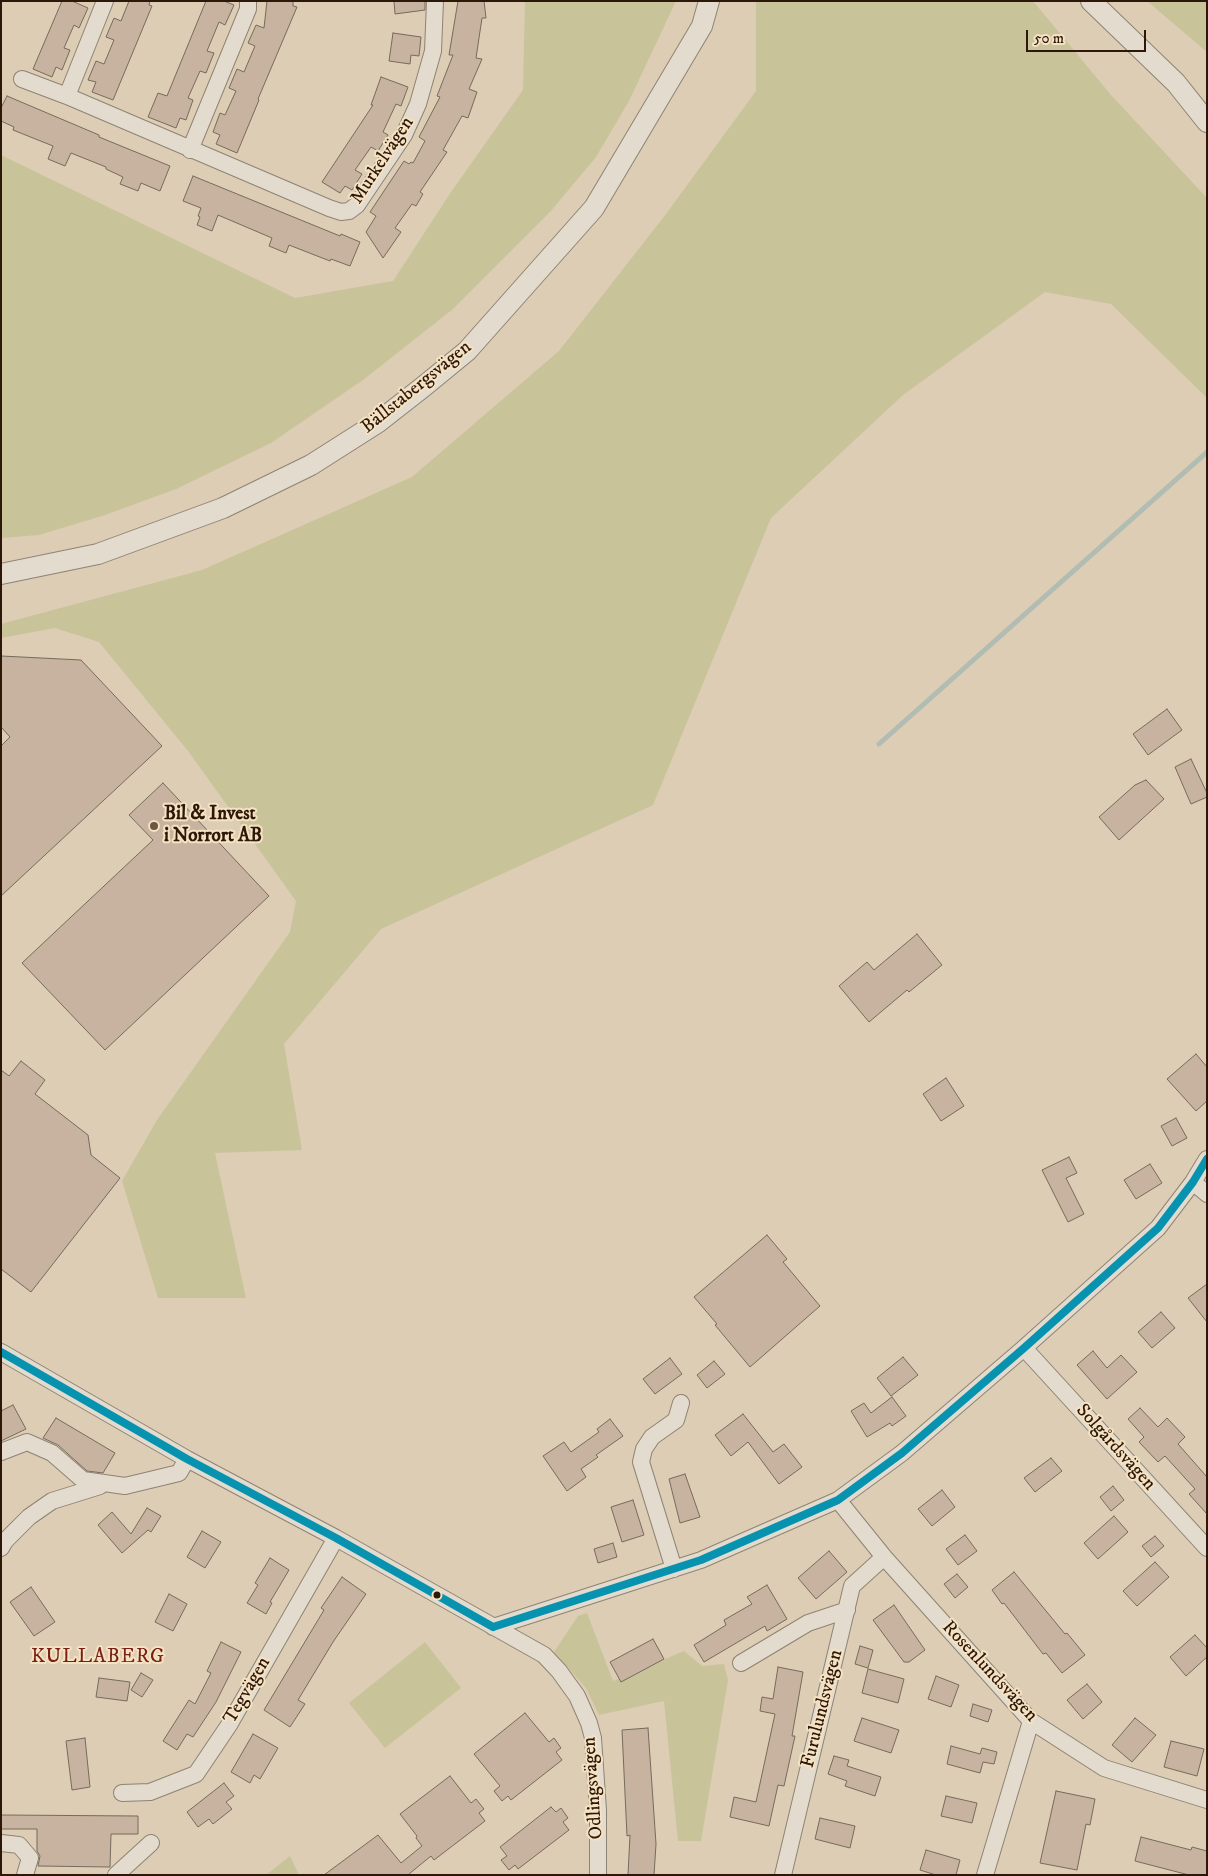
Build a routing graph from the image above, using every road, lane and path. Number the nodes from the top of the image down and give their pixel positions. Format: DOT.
graph roads {
  1 [pos="105,1"];
  2 [pos="248,1"];
  3 [pos="435,1"];
  4 [pos="709,1"];
  5 [pos="1091,1"];
  6 [pos="22,79"];
  7 [pos="67,96"];
  8 [pos="1207,122"];
  9 [pos="190,150"];
  10 [pos="1,574"];
  11 [pos="1207,1159"];
  12 [pos="1194,1182"];
  13 [pos="1207,1194"];
  14 [pos="1024,1348"];
  15 [pos="1,1352"];
  16 [pos="681,1402"];
  17 [pos="1,1452"];
  18 [pos="187,1459"];
  19 [pos="108,1483"];
  20 [pos="838,1500"];
  21 [pos="336,1538"];
  22 [pos="1,1548"];
  23 [pos="1207,1548"];
  24 [pos="884,1557"];
  25 [pos="674,1569"];
  26 [pos="847,1610"];
  27 [pos="493,1627"];
  28 [pos="741,1663"];
  29 [pos="1031,1721"];
  30 [pos="122,1793"];
  31 [pos="1207,1800"];
  32 [pos="1,1843"];
  33 [pos="151,1844"];
  34 [pos="26,1875"];
  35 [pos="116,1875"];
  36 [pos="598,1875"];
  37 [pos="783,1875"];
  38 [pos="985,1875"];
  1 -- 7 [label="street"];
  2 -- 9 [label="street"];
  3 -- 9 [label="street, Murkelvägen"];
  4 -- 10 [label="street, Bällstabergsvägen"];
  5 -- 8 [label="street"];
  6 -- 7 [label="street, Murkelvägen"];
  7 -- 9 [label="street, Murkelvägen"];
  11 -- 12 [label="street"];
  12 -- 13 [label="street"];
  12 -- 14 [label="street"];
  14 -- 20 [label="street"];
  14 -- 23 [label="street, Solgårdsvägen"];
  15 -- 18 [label="street, Odlingsvägen"];
  16 -- 25 [label="street"];
  17 -- 19 [label="street"];
  18 -- 19 [label="street"];
  18 -- 21 [label="street, Odlingsvägen"];
  19 -- 22 [label="street"];
  20 -- 24 [label="street, Rosenlundsvägen"];
  20 -- 25 [label="street"];
  21 -- 27 [label="street, Odlingsvägen"];
  21 -- 30 [label="street, Tegvägen"];
  24 -- 26 [label="street, Furulundsvägen"];
  24 -- 29 [label="street, Rosenlundsvägen"];
  25 -- 27 [label="street"];
  26 -- 28 [label="street"];
  26 -- 37 [label="street, Furulundsvägen"];
  27 -- 36 [label="street, Odlingsvägen"];
  29 -- 31 [label="street, Rosenlundsvägen"];
  29 -- 38 [label="street"];
  32 -- 34 [label="street"];
  33 -- 35 [label="street"];
}
